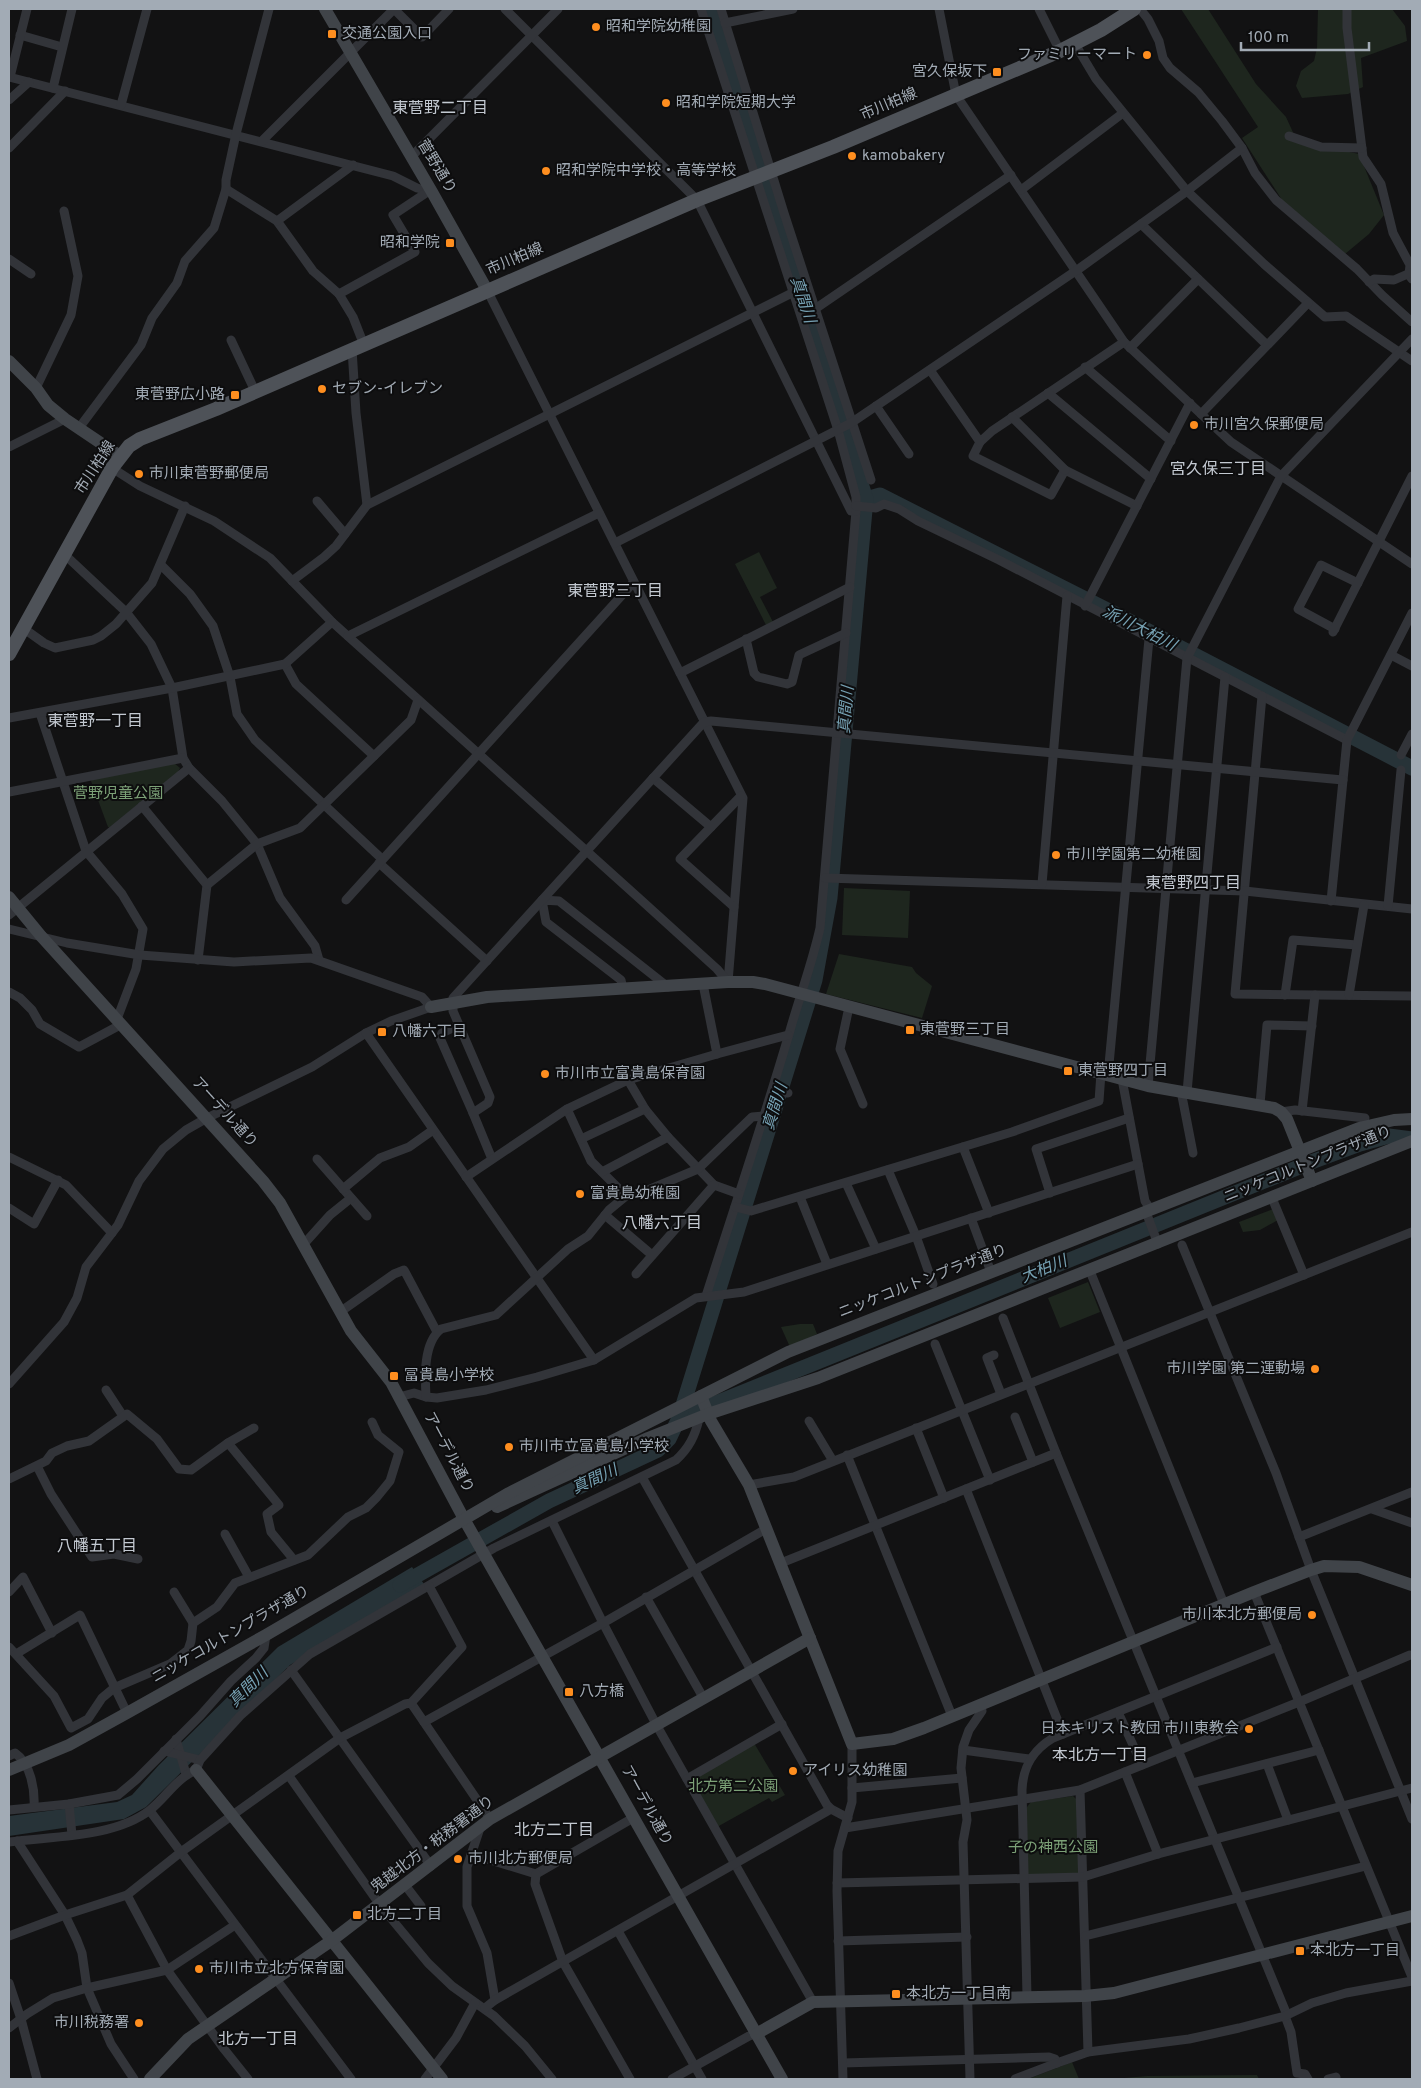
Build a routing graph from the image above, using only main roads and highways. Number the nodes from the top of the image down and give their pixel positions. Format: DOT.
graph roads {
  1 [pos="1134,9"];
  2 [pos="9,654"];
  1 -- 2 [label="main road, 市川柏線"];
}
